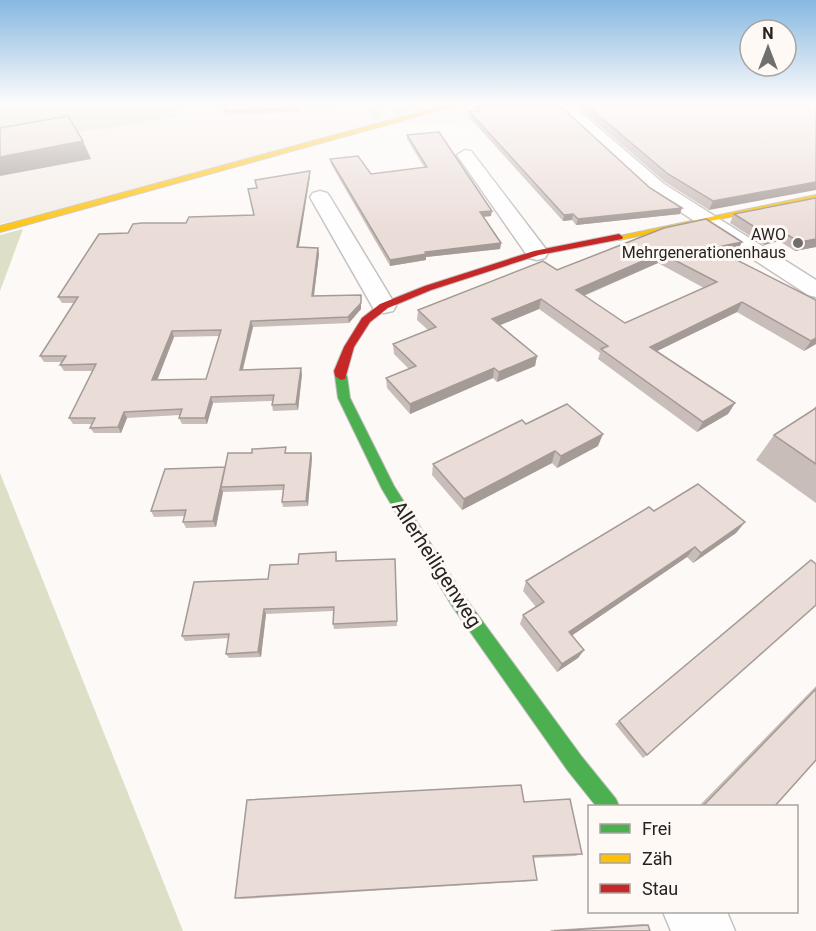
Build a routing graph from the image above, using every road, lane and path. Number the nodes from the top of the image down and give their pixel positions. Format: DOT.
graph roads {
  1 [pos="299,147"];
  2 [pos="611,147"];
  3 [pos="465,155"];
  4 [pos="320,197"];
  5 [pos="816,197"];
  6 [pos="702,218"];
  7 [pos="0,229"];
  8 [pos="537,253"];
  9 [pos="816,290"];
  10 [pos="384,306"];
  11 [pos="607,805"];
  12 [pos="692,913"];
  13 [pos="706,931"];
  1 -- 7 [label="street"];
  2 -- 6 [label="street"];
  3 -- 8 [label="street"];
  4 -- 10 [label="street"];
  5 -- 6 [label="street, Allerheiligenweg"];
  6 -- 8 [label="street, Allerheiligenweg"];
  6 -- 9 [label="street"];
  8 -- 10 [label="street, Allerheiligenweg"];
  10 -- 11 [label="street, Allerheiligenweg"];
  12 -- 13 [label="street"];
}
